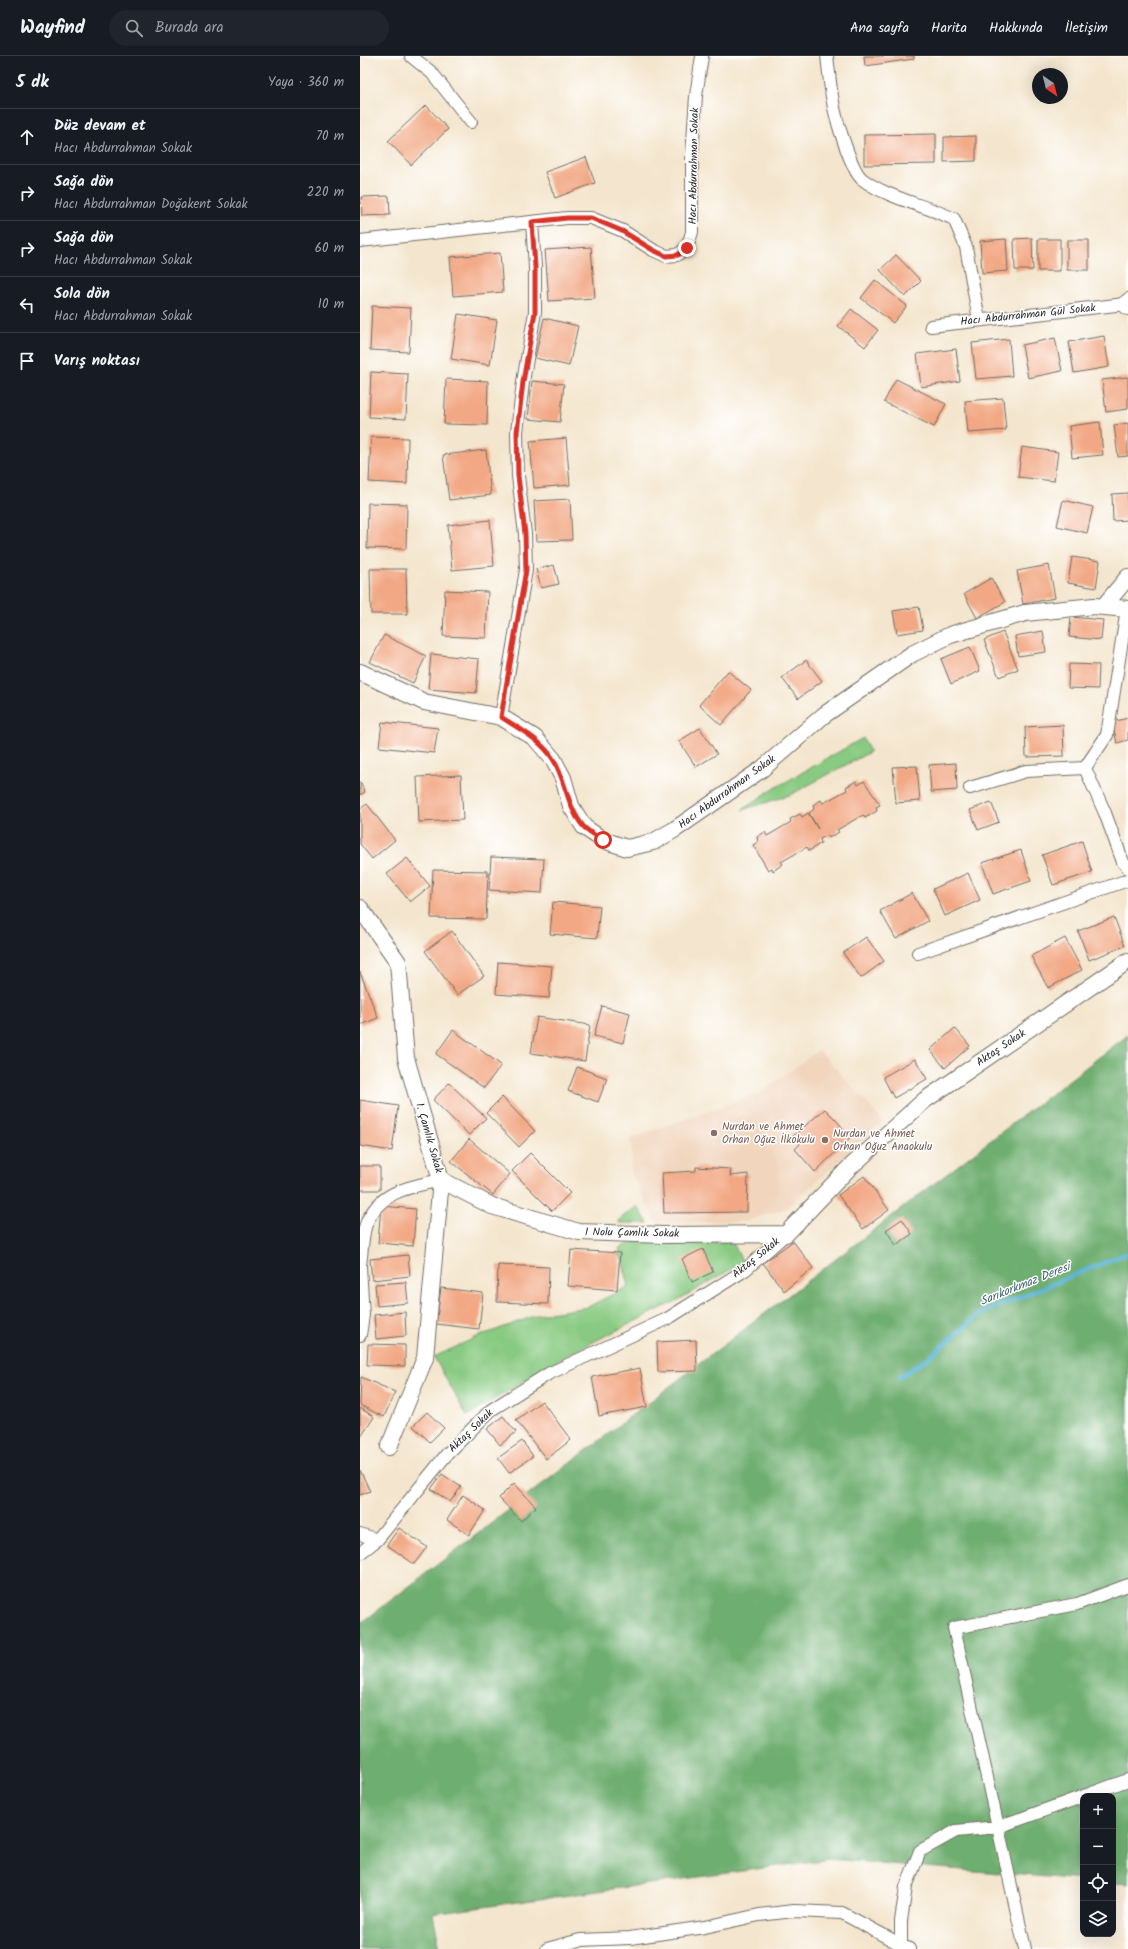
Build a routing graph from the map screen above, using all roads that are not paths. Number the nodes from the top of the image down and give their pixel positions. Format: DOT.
graph roads {
  1 [pos="411,56"];
  2 [pos="702,56"];
  3 [pos="827,56"];
  4 [pos="471,122"];
  5 [pos="532,222"];
  6 [pos="360,241"];
  7 [pos="1127,303"];
  8 [pos="979,320"];
  9 [pos="931,326"];
  10 [pos="1128,577"];
  11 [pos="1103,606"];
  12 [pos="1128,609"];
  13 [pos="360,672"];
  14 [pos="501,717"];
  15 [pos="1085,768"];
  16 [pos="970,788"];
  17 [pos="1128,868"];
  18 [pos="1128,880"];
  19 [pos="360,908"];
  20 [pos="918,953"];
  21 [pos="1128,961"];
  22 [pos="441,1180"];
  23 [pos="786,1234"];
  24 [pos="360,1266"];
  25 [pos="360,1335"];
  26 [pos="389,1447"];
  27 [pos="360,1534"];
  28 [pos="377,1540"];
  29 [pos="360,1553"];
  30 [pos="1128,1585"];
  31 [pos="1128,1780"];
  32 [pos="998,1826"];
  33 [pos="905,1947"];
  34 [pos="548,1949"];
  35 [pos="1025,1949"];
  1 -- 4 [label="street"];
  2 -- 5 [label="street, Hacı Abdurrahman Sokak"];
  3 -- 8 [label="street"];
  5 -- 6 [label="street, Hacı Abdurrahman Sokak"];
  5 -- 14 [label="street"];
  7 -- 8 [label="street, Hacı Abdurrahman Gül Sokak"];
  8 -- 9 [label="street, Hacı Abdurrahman Gül Sokak"];
  10 -- 11 [label="street"];
  11 -- 12 [label="street, Hacı Abdurrahman Sokak"];
  11 -- 14 [label="street, Hacı Abdurrahman Sokak"];
  12 -- 15 [label="street"];
  13 -- 14 [label="street, Hacı Abdurrahman Sokak"];
  15 -- 16 [label="street"];
  15 -- 17 [label="street"];
  18 -- 20 [label="street"];
  19 -- 22 [label="street, 1. Çamlık Sokak"];
  21 -- 23 [label="street, Aktaş Sokak"];
  22 -- 23 [label="street, 1 Nolu Çamlık Sokak"];
  22 -- 24 [label="street"];
  22 -- 26 [label="street, 1. Çamlık Sokak"];
  23 -- 28 [label="street, Aktaş Sokak"];
  24 -- 25 [label="street"];
  27 -- 28 [label="street"];
  28 -- 29 [label="street, Aktaş Sokak"];
  30 -- 32 [label="street"];
  31 -- 32 [label="street"];
  32 -- 33 [label="street"];
  32 -- 35 [label="street"];
  33 -- 34 [label="street"];
}
